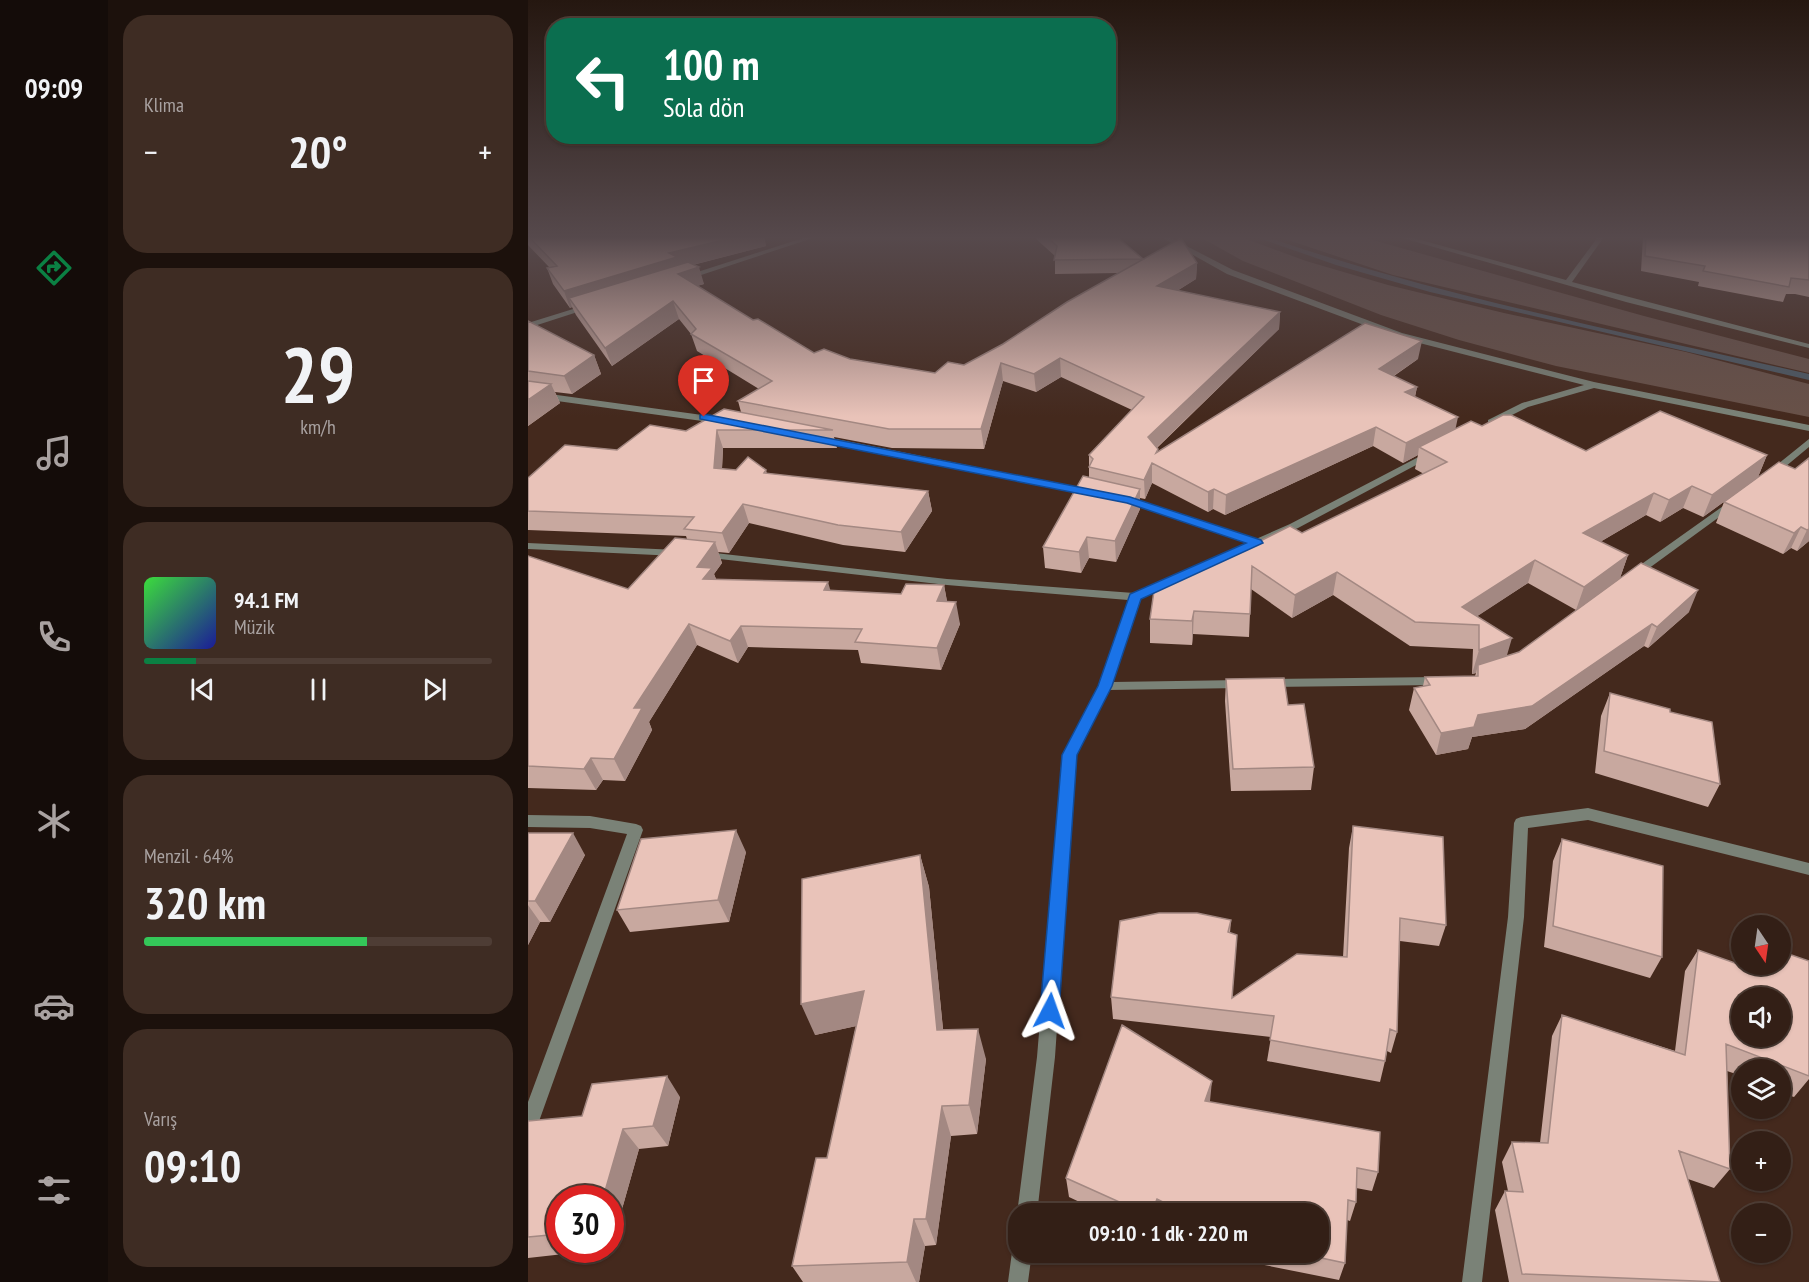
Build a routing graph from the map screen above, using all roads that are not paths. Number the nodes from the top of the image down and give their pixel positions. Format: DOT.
graph roads {
  1 [pos="1297,297"];
  2 [pos="1621,297"];
  3 [pos="595,305"];
  4 [pos="528,326"];
  5 [pos="1809,346"];
  6 [pos="1594,385"];
  7 [pos="528,394"];
  8 [pos="739,424"];
  9 [pos="1483,427"];
  10 [pos="1809,428"];
  11 [pos="808,437"];
  12 [pos="1809,442"];
  13 [pos="1441,449"];
  14 [pos="1759,482"];
  15 [pos="1107,496"];
  16 [pos="1741,496"];
  17 [pos="1118,498"];
  18 [pos="1257,543"];
  19 [pos="528,546"];
  20 [pos="1619,586"];
  21 [pos="1135,597"];
  22 [pos="1449,681"];
  23 [pos="1105,686"];
  24 [pos="528,821"];
  25 [pos="1809,869"];
  26 [pos="528,1127"];
  27 [pos="1028,1203"];
  28 [pos="1021,1263"];
  29 [pos="1018,1282"];
  30 [pos="1472,1282"];
  1 -- 6 [label="street"];
  2 -- 5 [label="street"];
  3 -- 4 [label="street"];
  6 -- 9 [label="street"];
  6 -- 10 [label="street"];
  7 -- 8 [label="street"];
  11 -- 15 [label="street"];
  12 -- 14 [label="street"];
  13 -- 18 [label="street"];
  16 -- 20 [label="street"];
  17 -- 18 [label="street"];
  18 -- 21 [label="street"];
  19 -- 21 [label="street"];
  21 -- 23 [label="street"];
  22 -- 23 [label="street"];
  23 -- 27 [label="street"];
  24 -- 26 [label="street"];
  25 -- 30 [label="street"];
  28 -- 29 [label="street"];
}
